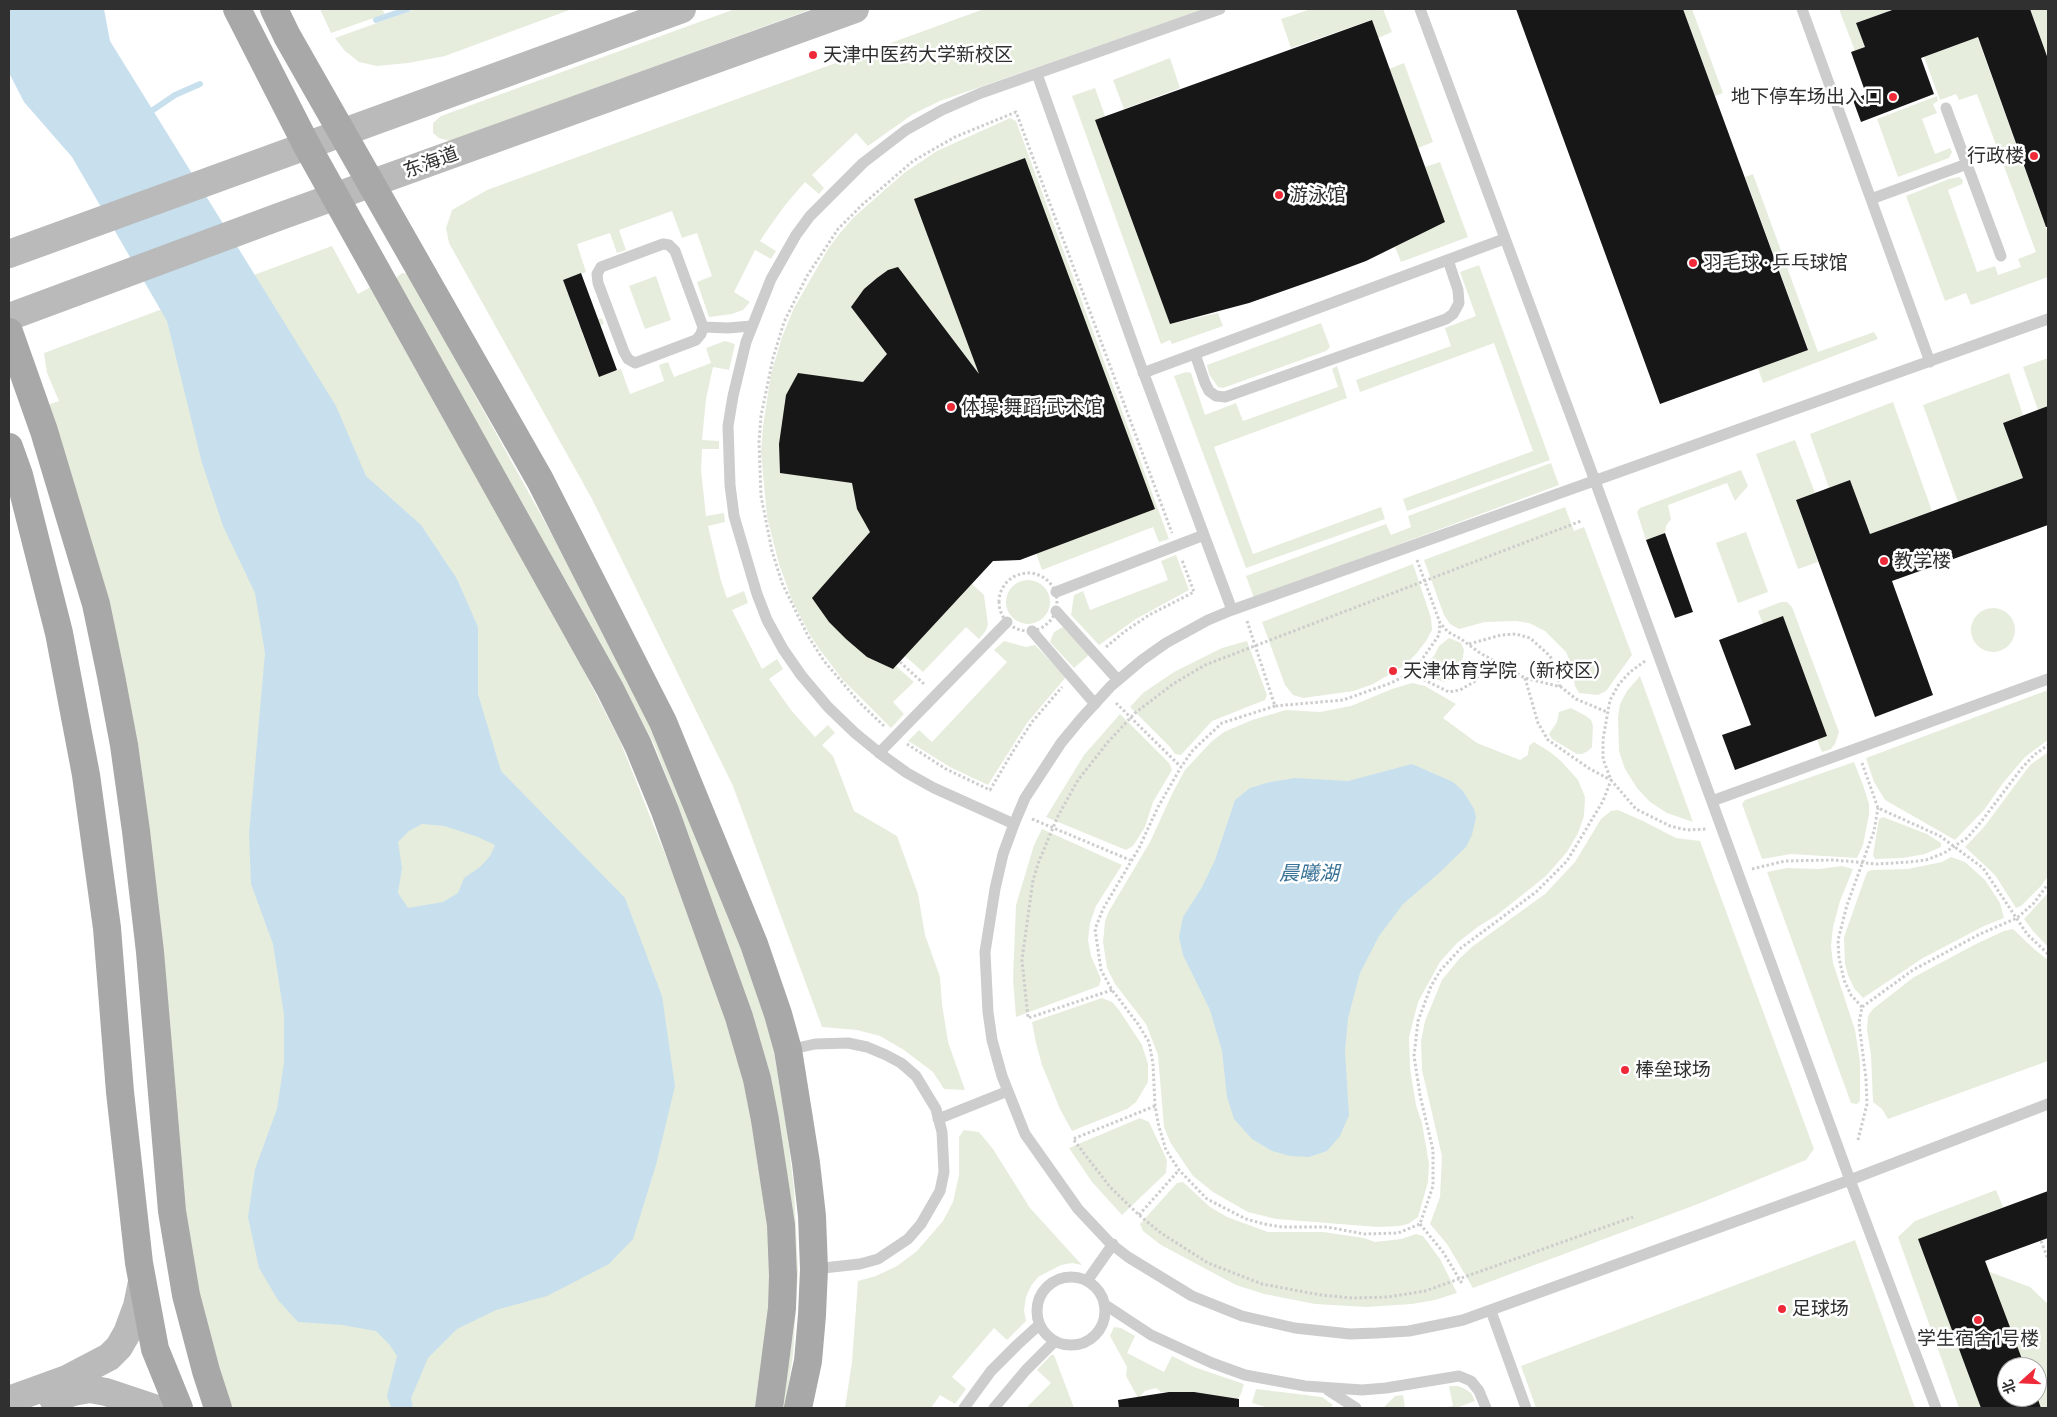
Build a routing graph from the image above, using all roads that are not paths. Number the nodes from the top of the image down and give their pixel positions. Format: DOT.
graph roads {
  1 [pos="237,9"];
  2 [pos="274,9"];
  3 [pos="682,9"];
  4 [pos="855,9"];
  5 [pos="1220,9"];
  6 [pos="1420,9"];
  7 [pos="1802,9"];
  8 [pos="1037,74"];
  9 [pos="1946,108"];
  10 [pos="342,133"];
  11 [pos="307,146"];
  12 [pos="1967,164"];
  13 [pos="372,184"];
  14 [pos="336,196"];
  15 [pos="1871,199"];
  16 [pos="1504,239"];
  17 [pos="15,252"];
  18 [pos="2001,256"];
  19 [pos="1448,260"];
  20 [pos="9,317"];
  21 [pos="2048,319"];
  22 [pos="751,326"];
  23 [pos="703,327"];
  24 [pos="9,332"];
  25 [pos="1194,354"];
  26 [pos="1930,362"];
  27 [pos="1143,373"];
  28 [pos="9,447"];
  29 [pos="1595,481"];
  30 [pos="1204,535"];
  31 [pos="1056,592"];
  32 [pos="1237,608"];
  33 [pos="1056,611"];
  34 [pos="1007,622"];
  35 [pos="1032,631"];
  36 [pos="2048,679"];
  37 [pos="1118,680"];
  38 [pos="1094,704"];
  39 [pos="879,753"];
  40 [pos="1712,801"];
  41 [pos="1016,819"];
  42 [pos="788,1050"];
  43 [pos="1008,1091"];
  44 [pos="2048,1104"];
  45 [pos="938,1119"];
  46 [pos="1850,1180"];
  47 [pos="1113,1244"];
  48 [pos="814,1268"];
  49 [pos="1087,1281"];
  50 [pos="142,1282"];
  51 [pos="1104,1304"];
  52 [pos="1490,1311"];
  53 [pos="1039,1325"];
  54 [pos="1054,1342"];
  55 [pos="1322,1387"];
  56 [pos="9,1400"];
  57 [pos="28,1408"];
  58 [pos="154,1408"];
  59 [pos="179,1408"];
  60 [pos="218,1408"];
  61 [pos="769,1408"];
  62 [pos="798,1408"];
  63 [pos="964,1408"];
  64 [pos="994,1408"];
  65 [pos="1356,1408"];
  66 [pos="1486,1408"];
  67 [pos="1526,1408"];
  68 [pos="1936,1408"];
  1 -- 11 [label="main road"];
  2 -- 10 [label="main road"];
  3 -- 10 [label="main road"];
  4 -- 13 [label="main road, 东海道"];
  5 -- 8 [label="lane"];
  6 -- 16 [label="lane"];
  7 -- 15 [label="lane"];
  8 -- 22 [label="lane"];
  8 -- 27 [label="lane"];
  9 -- 12 [label="lane"];
  10 -- 11 [label="main road"];
  10 -- 13 [label="main road"];
  11 -- 14 [label="main road"];
  11 -- 17 [label="main road"];
  12 -- 15 [label="lane"];
  12 -- 18 [label="lane"];
  13 -- 14 [label="main road, 东海道"];
  13 -- 42 [label="main road"];
  14 -- 20 [label="main road, 东海道"];
  14 -- 61 [label="main road"];
  15 -- 26 [label="lane"];
  16 -- 19 [label="lane"];
  16 -- 29 [label="lane"];
  19 -- 25 [label="lane"];
  19 -- 25 [label="lane"];
  21 -- 26 [label="lane"];
  22 -- 23 [label="lane"];
  22 -- 39 [label="lane"];
  23 -- 23 [label="lane"];
  24 -- 60 [label="main road"];
  25 -- 27 [label="lane"];
  26 -- 29 [label="lane"];
  27 -- 30 [label="lane"];
  28 -- 50 [label="main road"];
  29 -- 32 [label="lane"];
  29 -- 40 [label="lane"];
  30 -- 31 [label="lane"];
  30 -- 32 [label="lane"];
  32 -- 37 [label="lane"];
  33 -- 37 [label="lane"];
  34 -- 39 [label="lane"];
  35 -- 38 [label="lane"];
  36 -- 40 [label="lane"];
  37 -- 38 [label="lane"];
  38 -- 41 [label="lane"];
  39 -- 41 [label="lane"];
  40 -- 46 [label="lane"];
  41 -- 43 [label="lane"];
  42 -- 45 [label="lane"];
  42 -- 48 [label="main road"];
  43 -- 45 [label="lane"];
  43 -- 47 [label="lane"];
  44 -- 46 [label="lane"];
  45 -- 48 [label="lane"];
  46 -- 52 [label="lane"];
  46 -- 68 [label="lane"];
  47 -- 49 [label="lane"];
  47 -- 52 [label="lane"];
  48 -- 62 [label="main road"];
  49 -- 51 [label="lane"];
  49 -- 53 [label="lane"];
  50 -- 56 [label="main road"];
  50 -- 59 [label="main road"];
  51 -- 54 [label="lane"];
  51 -- 55 [label="lane"];
  52 -- 67 [label="lane"];
  53 -- 54 [label="lane"];
  53 -- 63 [label="lane"];
  54 -- 64 [label="lane"];
  55 -- 65 [label="lane"];
  55 -- 66 [label="lane"];
  57 -- 58 [label="main road"];
}
